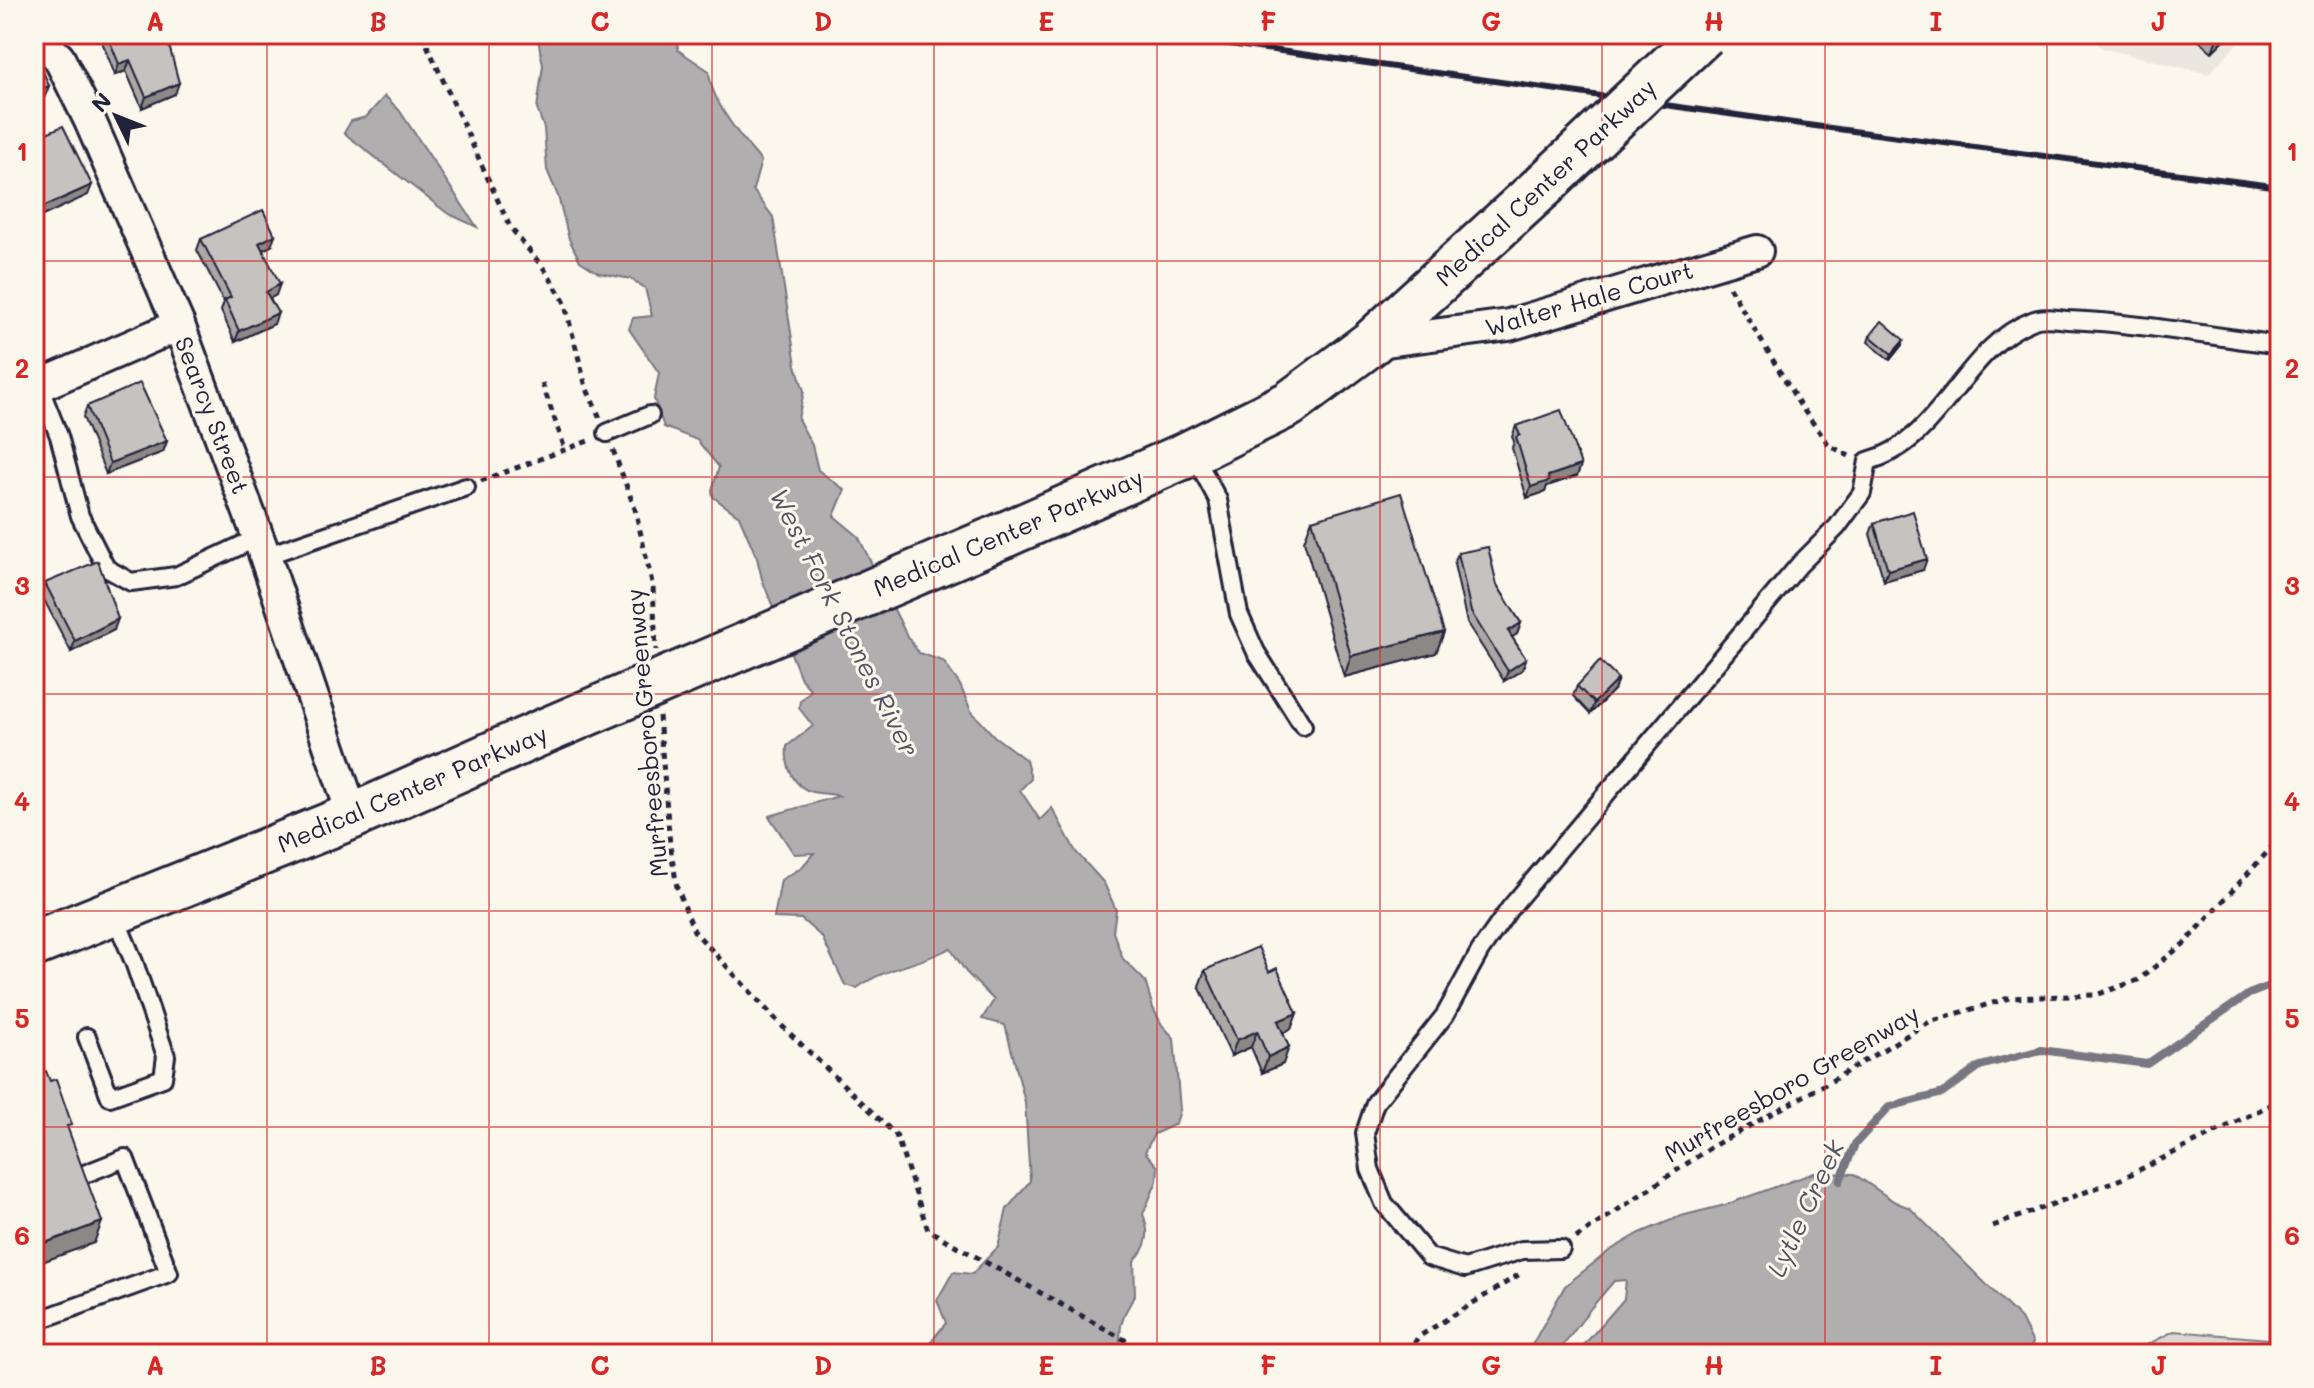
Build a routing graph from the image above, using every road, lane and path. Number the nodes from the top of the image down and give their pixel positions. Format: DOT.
graph roads {
  1 [pos="34,34"];
  2 [pos="422,34"];
  3 [pos="1704,34"];
  4 [pos="1757,251"];
  5 [pos="1714,263"];
  6 [pos="179,325"];
  7 [pos="1371,343"];
  8 [pos="2280,345"];
  9 [pos="542,383"];
  10 [pos="37,387"];
  11 [pos="650,415"];
  12 [pos="607,433"];
  13 [pos="1829,445"];
  14 [pos="565,449"];
  15 [pos="1193,452"];
  16 [pos="466,487"];
  17 [pos="262,546"];
  18 [pos="657,664"];
  19 [pos="659,710"];
  20 [pos="1303,726"];
  21 [pos="353,816"];
  22 [pos="2280,838"];
  23 [pos="113,912"];
  24 [pos="34,944"];
  25 [pos="87,1037"];
  26 [pos="2280,1100"];
  27 [pos="82,1175"];
  28 [pos="1993,1226"];
  29 [pos="1561,1249"];
  30 [pos="34,1322"];
  31 [pos="1150,1354"];
  32 [pos="1408,1354"];
  1 -- 6 [label="street, Searcy Street"];
  2 -- 12 [label="path, Murfreesboro Greenway"];
  3 -- 7 [label="main road, Medical Center Parkway, bridge"];
  4 -- 5 [label="street, Walter Hale Court"];
  5 -- 7 [label="street, Walter Hale Court"];
  5 -- 13 [label="path"];
  6 -- 10 [label="street"];
  6 -- 17 [label="street, Searcy Street"];
  7 -- 15 [label="main road, Medical Center Parkway"];
  8 -- 29 [label="lane"];
  9 -- 14 [label="path"];
  10 -- 17 [label="lane"];
  11 -- 12 [label="lane"];
  12 -- 14 [label="path"];
  12 -- 18 [label="path, Murfreesboro Greenway"];
  14 -- 16 [label="path"];
  15 -- 20 [label="lane"];
  15 -- 21 [label="main road, Medical Center Parkway, bridge"];
  16 -- 17 [label="lane"];
  17 -- 21 [label="street, Searcy Street"];
  19 -- 31 [label="path, Murfreesboro Greenway"];
  21 -- 23 [label="main road, Medical Center Parkway"];
  22 -- 29 [label="path, Murfreesboro Greenway"];
  23 -- 24 [label="main road, Medical Center Parkway"];
  23 -- 25 [label="lane"];
  26 -- 28 [label="path"];
  27 -- 30 [label="lane"];
  29 -- 32 [label="path, Murfreesboro Greenway"];
}
